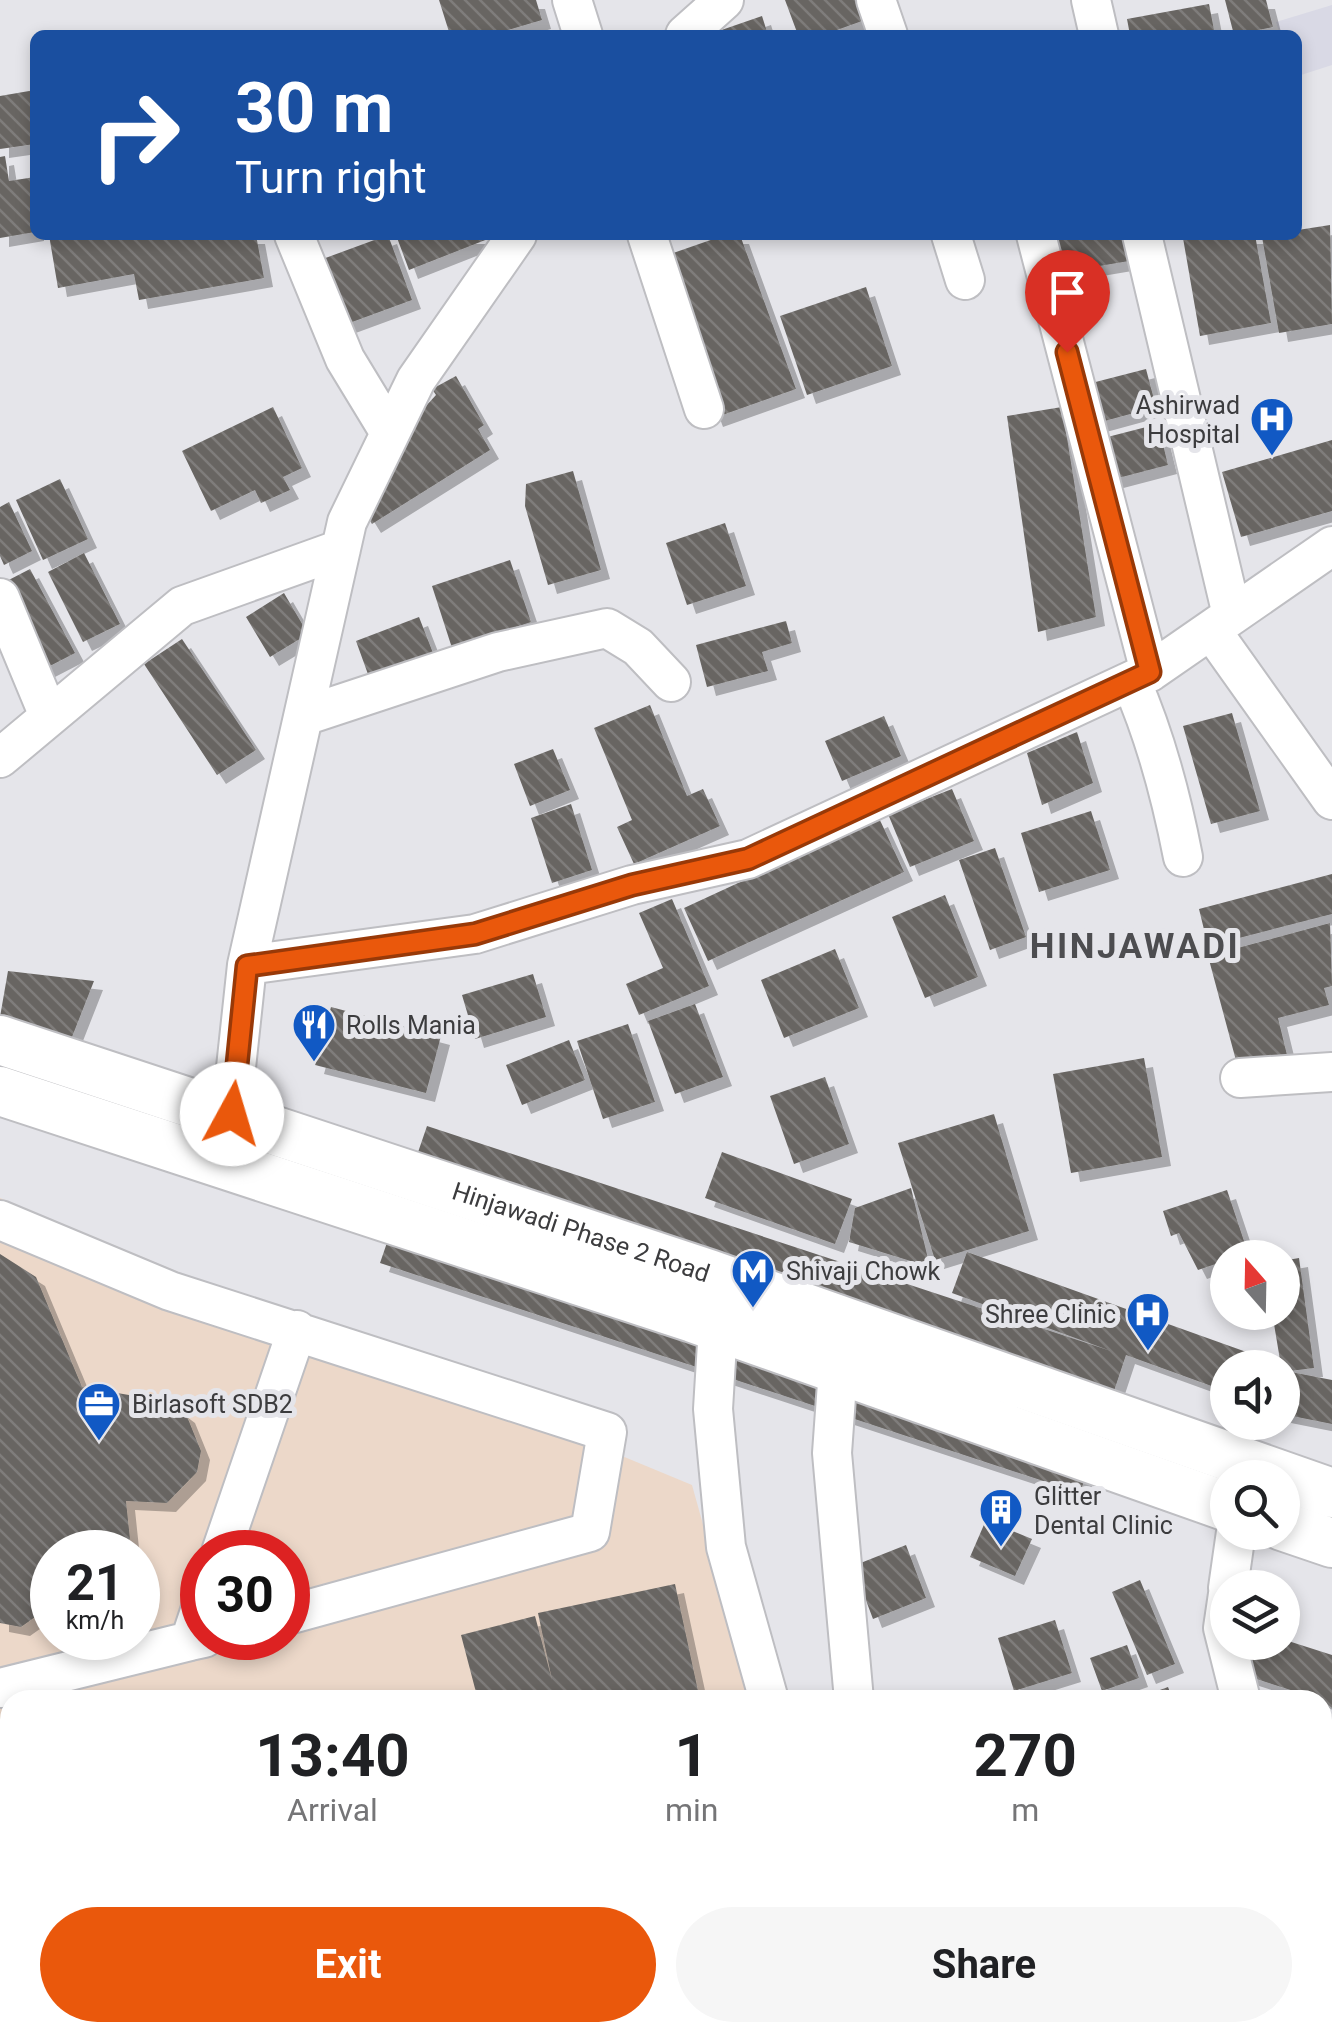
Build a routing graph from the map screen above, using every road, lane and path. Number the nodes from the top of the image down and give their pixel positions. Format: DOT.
graph roads {
  1 [pos="572,0"];
  2 [pos="724,0"];
  3 [pos="876,0"];
  4 [pos="1092,0"];
  5 [pos="581,30"];
  6 [pos="691,30"];
  7 [pos="886,30"];
  8 [pos="1098,30"];
  9 [pos="296,240"];
  10 [pos="514,240"];
  11 [pos="649,240"];
  12 [pos="952,240"];
  13 [pos="1037,240"];
  14 [pos="1143,240"];
  15 [pos="964,280"];
  16 [pos="704,410"];
  17 [pos="390,433"];
  18 [pos="1332,546"];
  19 [pos="341,549"];
  20 [pos="0,598"];
  21 [pos="1222,622"];
  22 [pos="1140,676"];
  23 [pos="671,682"];
  24 [pos="50,716"];
  25 [pos="304,716"];
  26 [pos="0,758"];
  27 [pos="1332,800"];
  28 [pos="1183,857"];
  29 [pos="247,966"];
  30 [pos="0,1040"];
  31 [pos="1332,1072"];
  32 [pos="1240,1078"];
  33 [pos="0,1090"];
  34 [pos="232,1114"];
  35 [pos="0,1220"];
  36 [pos="718,1327"];
  37 [pos="297,1330"];
  38 [pos="838,1369"];
  39 [pos="1332,1493"];
  40 [pos="1210,1500"];
  41 [pos="228,1530"];
  42 [pos="1300,1532"];
  43 [pos="1332,1543"];
  44 [pos="310,1609"];
  45 [pos="180,1644"];
  46 [pos="1231,1660"];
  47 [pos="0,1688"];
  48 [pos="767,1690"];
  49 [pos="853,1690"];
  50 [pos="1238,1690"];
  1 -- 5 [label="street"];
  2 -- 6 [label="street"];
  3 -- 7 [label="street"];
  4 -- 8 [label="street"];
  9 -- 17 [label="street"];
  10 -- 17 [label="street"];
  11 -- 16 [label="street"];
  12 -- 15 [label="street"];
  13 -- 22 [label="street"];
  14 -- 21 [label="street"];
  17 -- 19 [label="street"];
  18 -- 21 [label="street"];
  19 -- 24 [label="street"];
  19 -- 25 [label="street"];
  20 -- 24 [label="street"];
  21 -- 22 [label="street"];
  21 -- 27 [label="street"];
  22 -- 28 [label="street"];
  22 -- 29 [label="street"];
  23 -- 25 [label="street"];
  24 -- 26 [label="street"];
  25 -- 29 [label="street"];
  29 -- 34 [label="street"];
  30 -- 34 [label="main road, Hinjawadi Phase 2 Road"];
  31 -- 32 [label="street"];
  33 -- 36 [label="main road, Hinjawadi Phase 2 Road"];
  34 -- 39 [label="main road, Hinjawadi Phase 2 Road"];
  35 -- 37 [label="street"];
  36 -- 38 [label="main road, Hinjawadi Phase 2 Road"];
  36 -- 48 [label="street"];
  37 -- 41 [label="street"];
  37 -- 44 [label="street"];
  38 -- 40 [label="main road, Hinjawadi Phase 2 Road"];
  38 -- 49 [label="street"];
  42 -- 43 [label="main road"];
  45 -- 47 [label="street"];
  46 -- 50 [label="street"];
}
